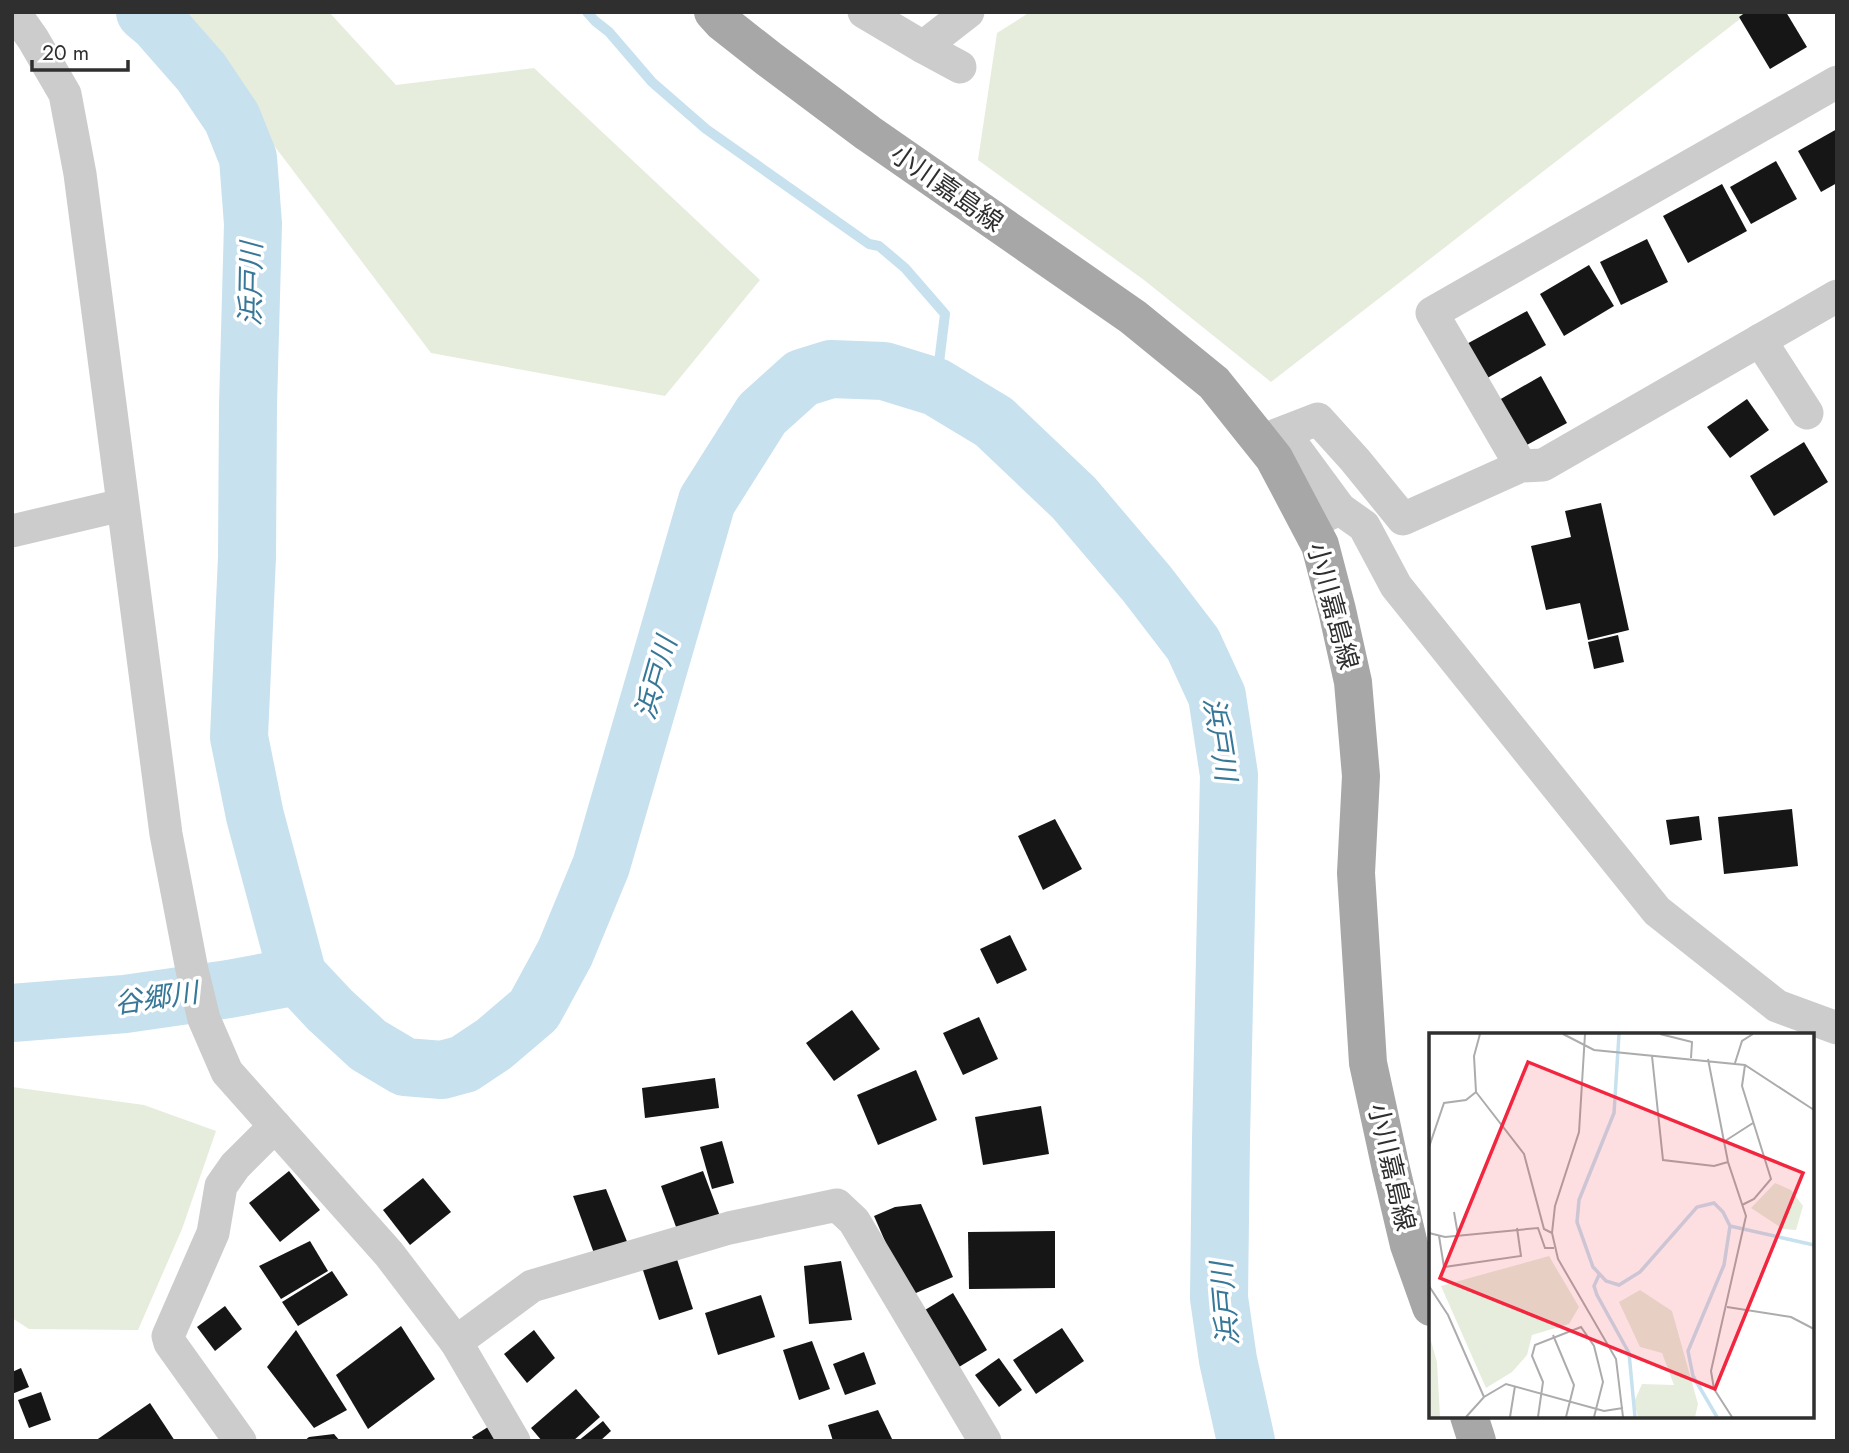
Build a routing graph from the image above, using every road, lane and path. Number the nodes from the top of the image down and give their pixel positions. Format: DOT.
graph roads {
  1 [pos="14,12"];
  2 [pos="713,12"];
  3 [pos="864,12"];
  4 [pos="968,12"];
  5 [pos="923,47"];
  6 [pos="960,67"];
  7 [pos="1837,82"];
  8 [pos="1837,296"];
  9 [pos="1760,340"];
  10 [pos="1807,413"];
  11 [pos="1272,437"];
  12 [pos="1521,466"];
  13 [pos="122,505"];
  14 [pos="1324,516"];
  15 [pos="12,531"];
  16 [pos="1837,1028"];
  17 [pos="275,1126"];
  18 [pos="1429,1301"];
  19 [pos="456,1342"];
  20 [pos="1470,1418"];
  21 [pos="240,1441"];
  22 [pos="514,1441"];
  23 [pos="985,1441"];
  24 [pos="1477,1441"];
  1 -- 13 [label="street"];
  2 -- 11 [label="main road, 小川嘉島線"];
  3 -- 5 [label="street"];
  4 -- 5 [label="street"];
  5 -- 6 [label="street"];
  7 -- 12 [label="street"];
  8 -- 9 [label="street"];
  9 -- 10 [label="street"];
  9 -- 12 [label="street"];
  11 -- 12 [label="street"];
  11 -- 14 [label="main road, 小川嘉島線"];
  13 -- 15 [label="street"];
  13 -- 17 [label="street"];
  14 -- 16 [label="street"];
  14 -- 18 [label="main road, 小川嘉島線"];
  17 -- 19 [label="street"];
  17 -- 21 [label="street"];
  19 -- 22 [label="street"];
  19 -- 23 [label="street"];
  20 -- 24 [label="main road"];
}
